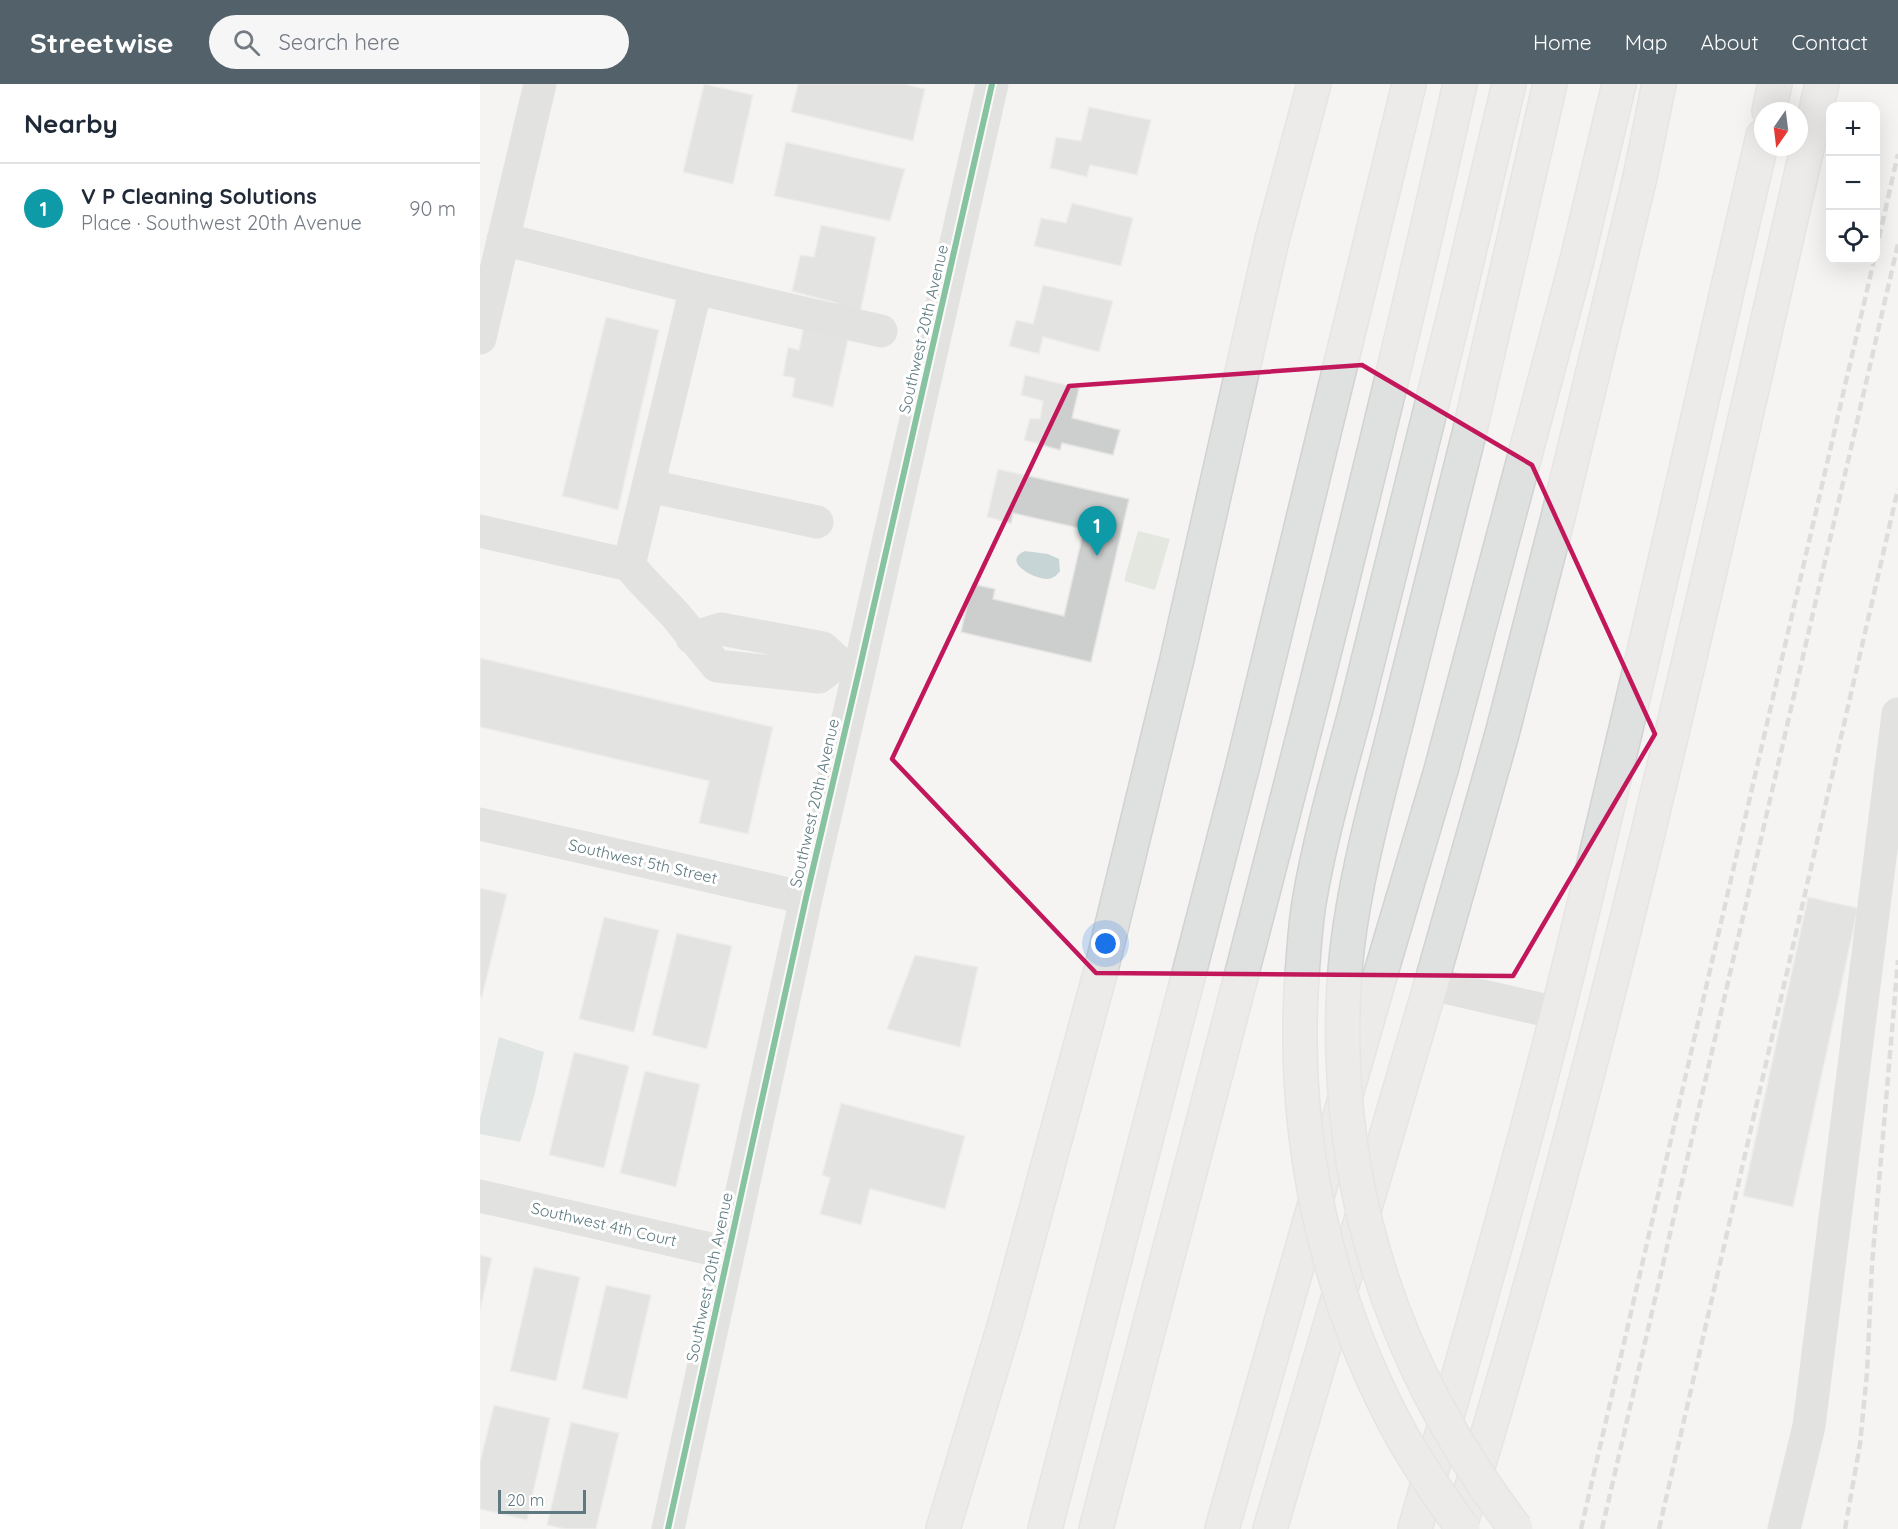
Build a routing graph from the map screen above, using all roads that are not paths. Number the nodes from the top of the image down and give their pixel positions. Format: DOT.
graph roads {
  1 [pos="540,84"];
  2 [pos="993,84"];
  3 [pos="1295,84"];
  4 [pos="1314,84"];
  5 [pos="1408,84"];
  6 [pos="1460,84"];
  7 [pos="1509,84"];
  8 [pos="1550,84"];
  9 [pos="1619,84"];
  10 [pos="1659,84"];
  11 [pos="1671,84"];
  12 [pos="1775,84"];
  13 [pos="1822,84"];
  14 [pos="1771,102"];
  15 [pos="1758,156"];
  16 [pos="1640,177"];
  17 [pos="504,239"];
  18 [pos="1272,240"];
  19 [pos="696,288"];
  20 [pos="880,331"];
  21 [pos="480,338"];
  22 [pos="649,486"];
  23 [pos="817,522"];
  24 [pos="480,531"];
  25 [pos="629,565"];
  26 [pos="849,667"];
  27 [pos="1898,714"];
  28 [pos="480,824"];
  29 [pos="806,898"];
  30 [pos="1431,984"];
  31 [pos="1557,1013"];
  32 [pos="480,1196"];
  33 [pos="728,1253"];
  34 [pos="668,1529"];
  35 [pos="943,1529"];
  36 [pos="1045,1529"];
  37 [pos="1096,1529"];
  38 [pos="1222,1529"];
  39 [pos="1270,1529"];
  40 [pos="1415,1529"];
  41 [pos="1461,1529"];
  42 [pos="1516,1529"];
  43 [pos="1784,1529"];
  1 -- 17 [label="street"];
  2 -- 26 [label="street, Southwest 20th Avenue"];
  3 -- 18 [label="highway"];
  4 -- 18 [label="highway"];
  5 -- 36 [label="highway"];
  6 -- 37 [label="highway"];
  7 -- 41 [label="highway, bridge"];
  8 -- 42 [label="highway, bridge"];
  9 -- 38 [label="highway"];
  10 -- 16 [label="highway"];
  11 -- 16 [label="highway"];
  12 -- 14 [label="highway"];
  13 -- 41 [label="highway"];
  15 -- 31 [label="highway"];
  16 -- 30 [label="highway"];
  17 -- 19 [label="street"];
  17 -- 21 [label="street"];
  18 -- 35 [label="highway"];
  19 -- 20 [label="street"];
  19 -- 22 [label="street"];
  22 -- 23 [label="street"];
  22 -- 25 [label="street"];
  24 -- 25 [label="street"];
  25 -- 26 [label="street"];
  26 -- 29 [label="street, Southwest 20th Avenue"];
  27 -- 43 [label="street"];
  28 -- 29 [label="street, Southwest 5th Street"];
  29 -- 33 [label="street, Southwest 20th Avenue"];
  30 -- 31 [label="street"];
  30 -- 39 [label="highway"];
  31 -- 40 [label="highway"];
  32 -- 33 [label="street, Southwest 4th Court"];
  33 -- 34 [label="street, Southwest 20th Avenue"];
}
